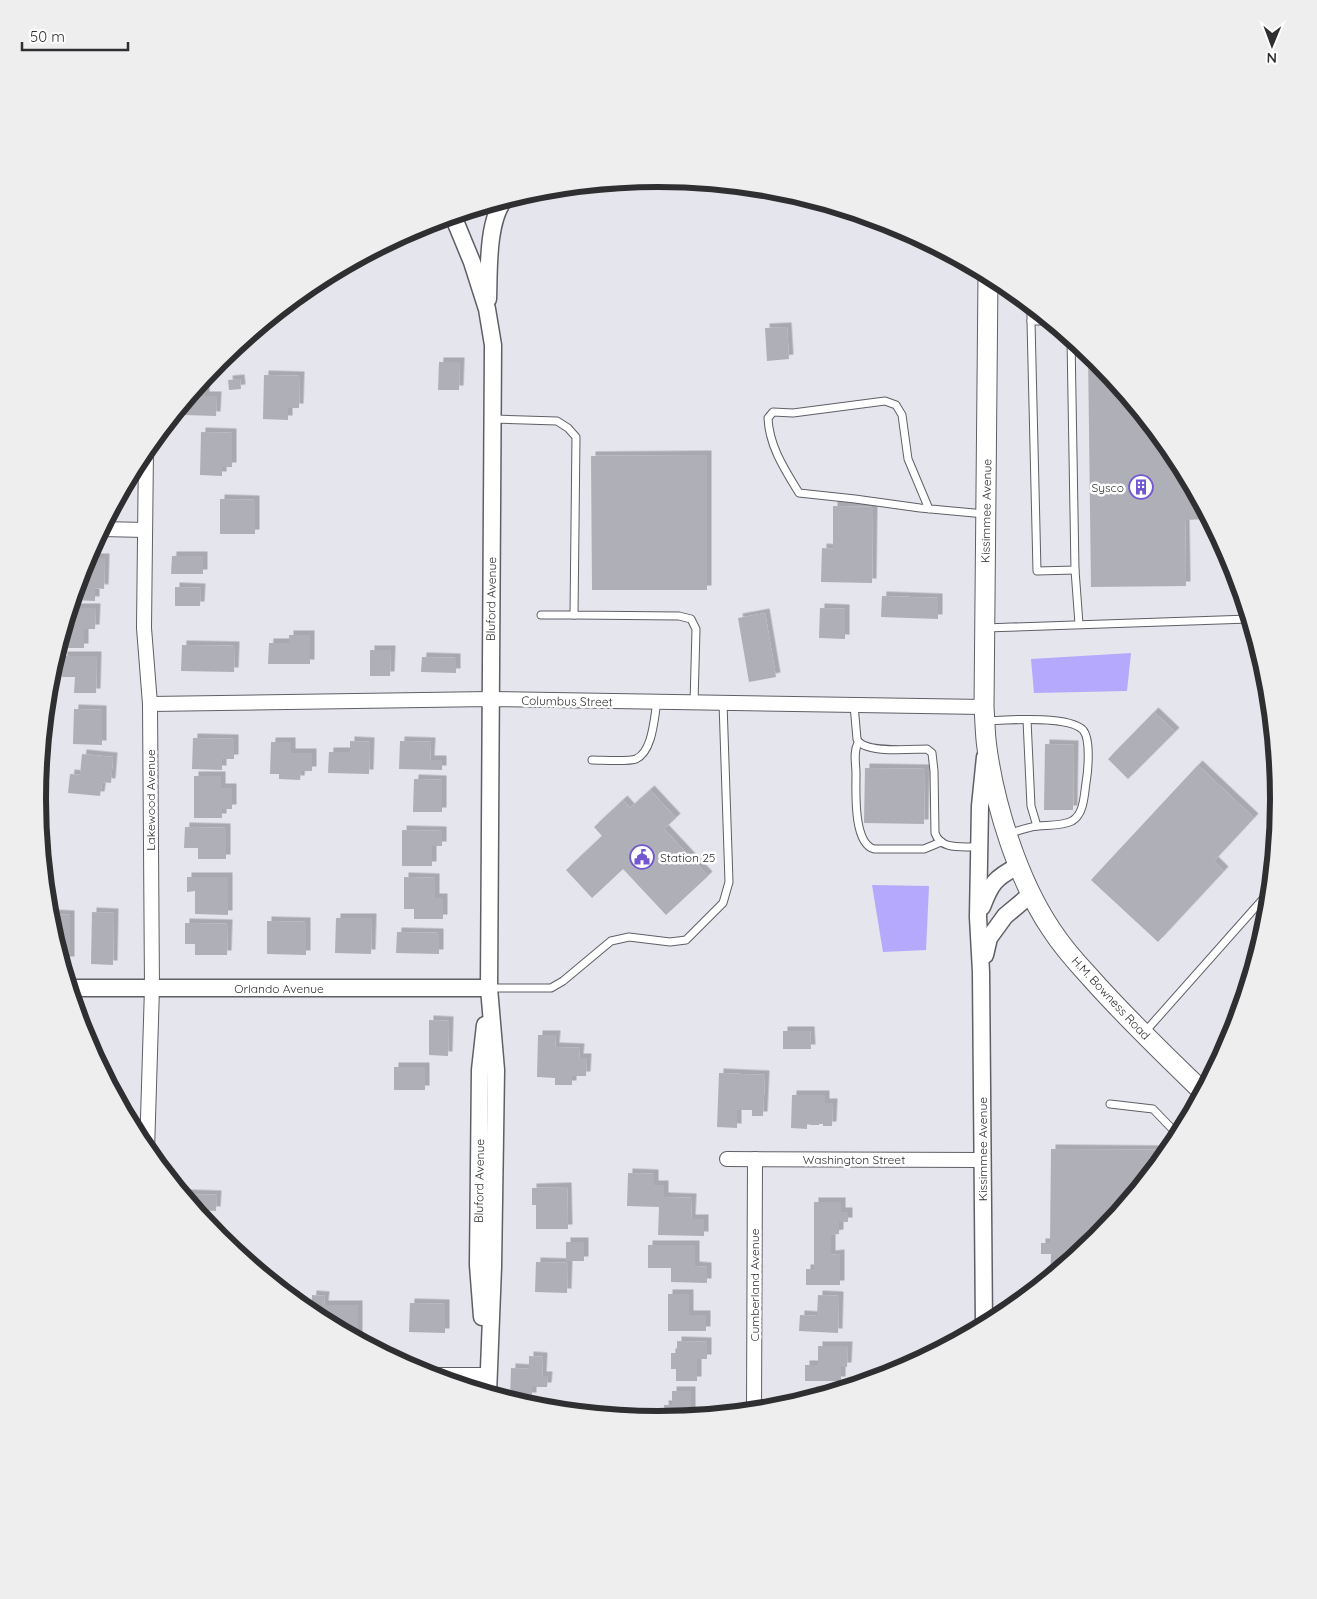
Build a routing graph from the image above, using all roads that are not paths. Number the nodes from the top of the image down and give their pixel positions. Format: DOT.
graph roads {
  1 [pos="498,209"];
  2 [pos="456,222"];
  3 [pos="988,283"];
  4 [pos="487,309"];
  5 [pos="1031,314"];
  6 [pos="1031,321"];
  7 [pos="1040,321"];
  8 [pos="1071,348"];
  9 [pos="492,419"];
  10 [pos="146,464"];
  11 [pos="929,509"];
  12 [pos="986,514"];
  13 [pos="109,530"];
  14 [pos="145,530"];
  15 [pos="1075,570"];
  16 [pos="541,615"];
  17 [pos="574,615"];
  18 [pos="1243,618"];
  19 [pos="1079,624"];
  20 [pos="985,628"];
  21 [pos="490,700"];
  22 [pos="657,702"];
  23 [pos="694,702"];
  24 [pos="723,703"];
  25 [pos="150,704"];
  26 [pos="854,705"];
  27 [pos="984,714"];
  28 [pos="1027,720"];
  29 [pos="858,743"];
  30 [pos="986,748"];
  31 [pos="592,760"];
  32 [pos="1037,826"];
  33 [pos="1008,834"];
  34 [pos="941,842"];
  35 [pos="979,847"];
  36 [pos="1018,866"];
  37 [pos="1030,895"];
  38 [pos="1262,899"];
  39 [pos="978,917"];
  40 [pos="981,972"];
  41 [pos="76,988"];
  42 [pos="152,988"];
  43 [pos="489,988"];
  44 [pos="1143,1033"];
  45 [pos="1199,1088"];
  46 [pos="1110,1104"];
  47 [pos="1174,1131"];
  48 [pos="147,1137"];
  49 [pos="727,1159"];
  50 [pos="755,1159"];
  51 [pos="981,1160"];
  52 [pos="984,1318"];
  53 [pos="451,1375"];
  54 [pos="488,1375"];
  55 [pos="488,1387"];
  56 [pos="754,1404"];
  1 -- 4 [label="street"];
  2 -- 4 [label="street, Bluford Avenue"];
  3 -- 12 [label="main road, Kissimmee Avenue"];
  4 -- 9 [label="street, Bluford Avenue"];
  5 -- 6 [label="lane"];
  6 -- 7 [label="lane"];
  6 -- 15 [label="lane"];
  8 -- 15 [label="lane"];
  9 -- 17 [label="lane"];
  9 -- 21 [label="street, Bluford Avenue"];
  10 -- 14 [label="street, Lakewood Avenue"];
  11 -- 11 [label="lane"];
  11 -- 12 [label="lane"];
  12 -- 20 [label="main road, Kissimmee Avenue"];
  13 -- 14 [label="street"];
  14 -- 25 [label="street, Lakewood Avenue"];
  15 -- 19 [label="lane"];
  16 -- 17 [label="lane"];
  17 -- 23 [label="lane"];
  18 -- 19 [label="lane"];
  19 -- 20 [label="lane"];
  20 -- 27 [label="main road, Kissimmee Avenue"];
  21 -- 22 [label="street, Columbus Street"];
  21 -- 25 [label="street, Columbus Street"];
  21 -- 43 [label="street, Bluford Avenue"];
  22 -- 23 [label="street, Columbus Street"];
  22 -- 31 [label="lane"];
  23 -- 24 [label="street, Columbus Street"];
  24 -- 26 [label="street, Columbus Street"];
  24 -- 43 [label="lane"];
  25 -- 42 [label="street, Lakewood Avenue"];
  26 -- 27 [label="street, Columbus Street"];
  26 -- 29 [label="lane"];
  27 -- 28 [label="lane"];
  27 -- 30 [label="main road, Kissimmee Avenue"];
  28 -- 32 [label="lane"];
  28 -- 32 [label="lane"];
  29 -- 34 [label="lane"];
  29 -- 34 [label="lane"];
  30 -- 33 [label="main road, Kissimmee Avenue"];
  30 -- 35 [label="street, Kissimmee Avenue"];
  32 -- 33 [label="lane"];
  33 -- 36 [label="main road, Kissimmee Avenue"];
  34 -- 35 [label="lane"];
  35 -- 39 [label="street, Kissimmee Avenue"];
  36 -- 37 [label="main road, Kissimmee Avenue"];
  36 -- 39 [label="street"];
  37 -- 40 [label="street, Kissimmee Avenue"];
  37 -- 44 [label="main road, H.M. Bowness Road"];
  38 -- 44 [label="lane"];
  39 -- 40 [label="street, Kissimmee Avenue"];
  40 -- 51 [label="street, Kissimmee Avenue"];
  41 -- 42 [label="street, Orlando Avenue"];
  42 -- 43 [label="street, Orlando Avenue"];
  42 -- 48 [label="street, Lakewood Avenue"];
  43 -- 54 [label="street, Bluford Avenue"];
  44 -- 45 [label="main road, H.M. Bowness Road"];
  46 -- 47 [label="lane"];
  49 -- 50 [label="street, Washington Street"];
  50 -- 51 [label="street, Washington Street"];
  50 -- 56 [label="street, Cumberland Avenue"];
  51 -- 52 [label="street, Kissimmee Avenue"];
  53 -- 54 [label="street"];
  54 -- 55 [label="street, Bluford Avenue"];
}
